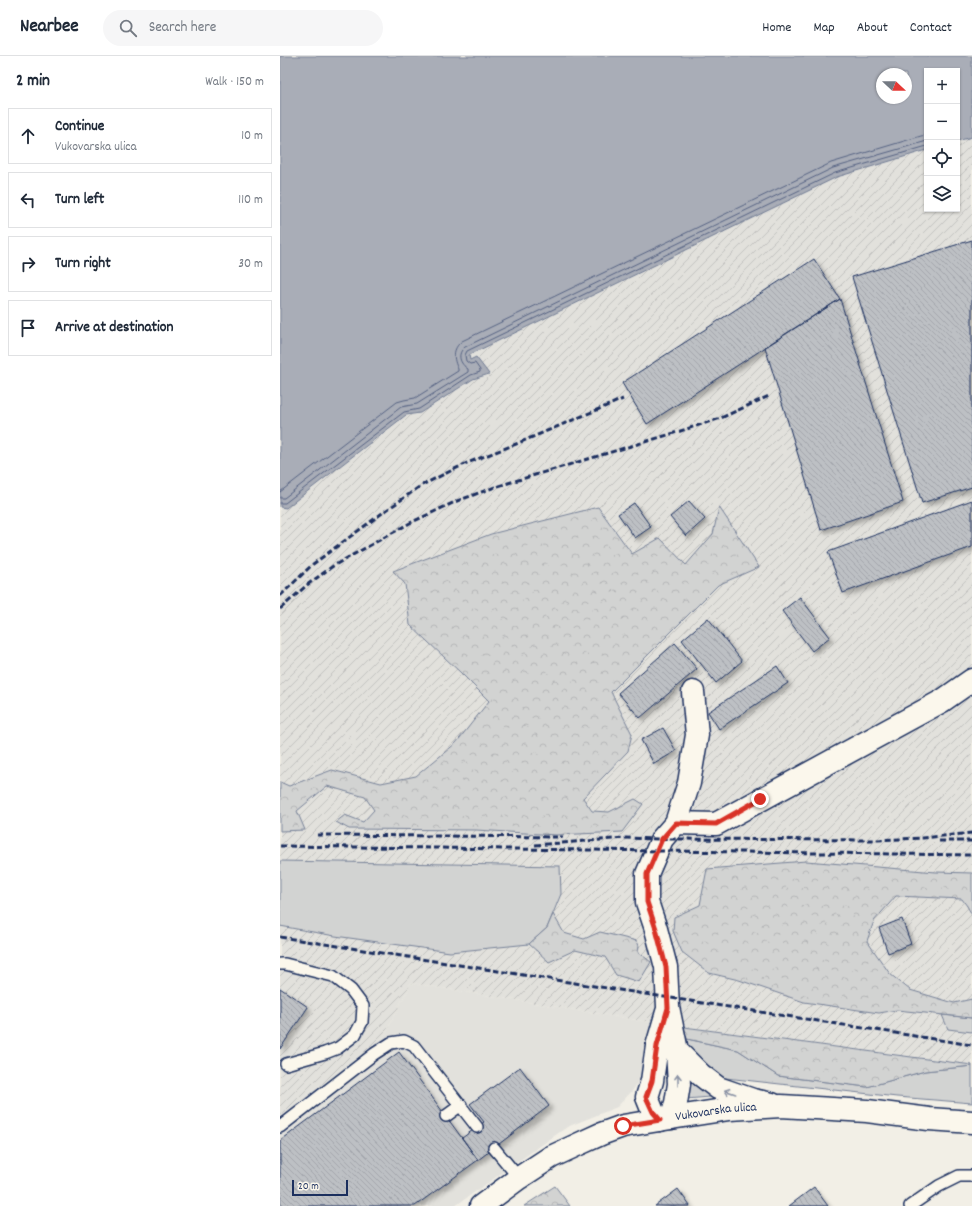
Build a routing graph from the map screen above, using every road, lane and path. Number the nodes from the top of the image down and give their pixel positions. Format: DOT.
graph roads {
  1 [pos="972,680"];
  2 [pos="693,692"];
  3 [pos="676,823"];
  4 [pos="280,964"];
  5 [pos="668,1008"];
  6 [pos="676,1051"];
  7 [pos="286,1064"];
  8 [pos="461,1106"];
  9 [pos="781,1106"];
  10 [pos="446,1116"];
  11 [pos="665,1119"];
  12 [pos="972,1122"];
  13 [pos="280,1127"];
  14 [pos="477,1127"];
  15 [pos="494,1148"];
  16 [pos="972,1176"];
  17 [pos="519,1178"];
  18 [pos="481,1206"];
  19 [pos="910,1206"];
  1 -- 3 [label="street"];
  2 -- 3 [label="street"];
  3 -- 5 [label="street"];
  4 -- 7 [label="lane"];
  5 -- 6 [label="street"];
  5 -- 11 [label="street"];
  9 -- 6 [label="street, one-way"];
  11 -- 6 [label="street, one-way"];
  8 -- 10 [label="lane"];
  8 -- 13 [label="lane"];
  8 -- 14 [label="lane"];
  9 -- 11 [label="street, Vukovarska ulica"];
  9 -- 12 [label="street, Vukovarska ulica"];
  11 -- 17 [label="street, Vukovarska ulica"];
  15 -- 17 [label="lane"];
  16 -- 19 [label="lane"];
  17 -- 18 [label="street, Vukovarska ulica"];
}
